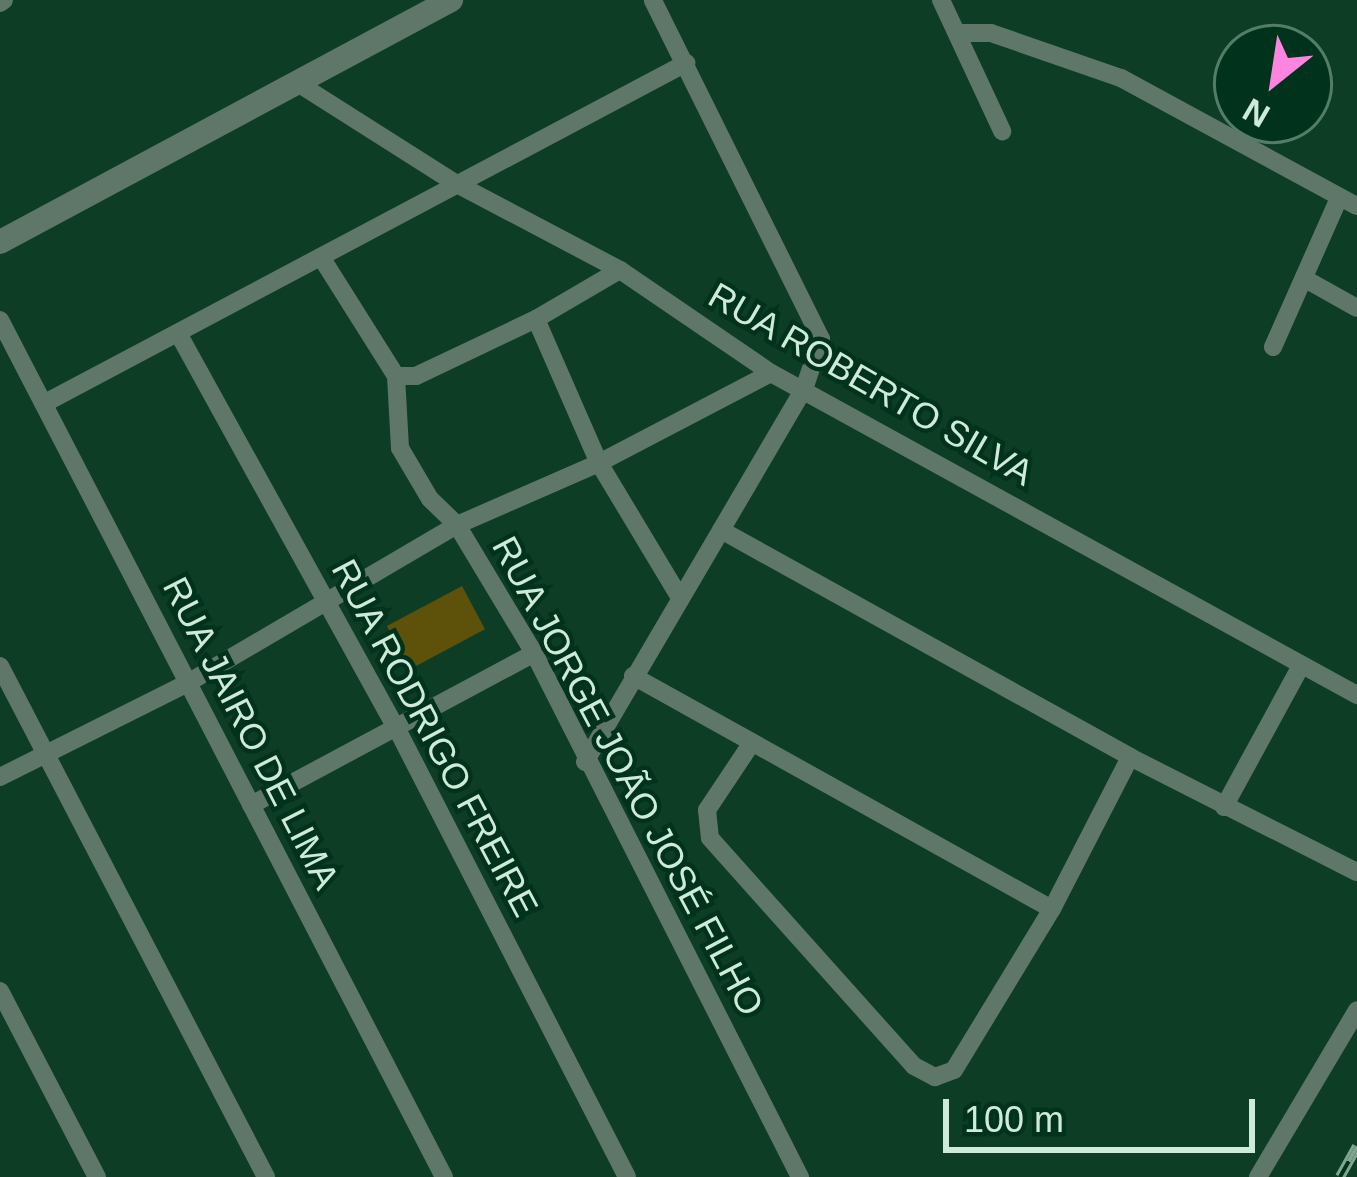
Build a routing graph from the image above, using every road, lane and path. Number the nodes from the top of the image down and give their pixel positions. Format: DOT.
graph roads {
  1 [pos="451,0"];
  2 [pos="653,0"];
  3 [pos="941,0"];
  4 [pos="957,33"];
  5 [pos="686,63"];
  6 [pos="296,82"];
  7 [pos="1002,131"];
  8 [pos="455,183"];
  9 [pos="1348,202"];
  10 [pos="0,242"];
  11 [pos="321,257"];
  12 [pos="620,269"];
  13 [pos="1306,280"];
  14 [pos="1357,308"];
  15 [pos="536,319"];
  16 [pos="0,320"];
  17 [pos="178,333"];
  18 [pos="1273,346"];
  19 [pos="772,373"];
  20 [pos="396,376"];
  21 [pos="804,389"];
  22 [pos="45,404"];
  23 [pos="599,463"];
  24 [pos="457,525"];
  25 [pos="721,530"];
  26 [pos="679,596"];
  27 [pos="325,601"];
  28 [pos="534,653"];
  29 [pos="0,666"];
  30 [pos="1301,666"];
  31 [pos="633,676"];
  32 [pos="186,684"];
  33 [pos="1357,695"];
  34 [pos="398,731"];
  35 [pos="751,744"];
  36 [pos="46,754"];
  37 [pos="1130,757"];
  38 [pos="585,762"];
  39 [pos="0,777"];
  40 [pos="251,805"];
  41 [pos="1224,807"];
  42 [pos="1357,872"];
  43 [pos="1052,908"];
  44 [pos="0,991"];
  45 [pos="1357,1010"];
  46 [pos="97,1177"];
  47 [pos="266,1177"];
  48 [pos="443,1177"];
  49 [pos="627,1177"];
  50 [pos="800,1177"];
  51 [pos="1258,1177"];
  1 -- 6 [label="street"];
  2 -- 5 [label="street"];
  3 -- 4 [label="street"];
  4 -- 7 [label="street"];
  4 -- 9 [label="street"];
  5 -- 8 [label="street"];
  5 -- 21 [label="street"];
  6 -- 8 [label="street, RUA ROBERTO SILVA"];
  6 -- 10 [label="street"];
  8 -- 11 [label="street"];
  8 -- 12 [label="street, RUA ROBERTO SILVA"];
  9 -- 13 [label="street"];
  11 -- 17 [label="street"];
  11 -- 20 [label="street"];
  12 -- 15 [label="street"];
  12 -- 19 [label="street, RUA ROBERTO SILVA"];
  13 -- 14 [label="street"];
  13 -- 18 [label="street"];
  15 -- 20 [label="street"];
  15 -- 23 [label="street"];
  16 -- 22 [label="street, RUA JAIRO DE LIMA"];
  17 -- 22 [label="street"];
  17 -- 27 [label="street, RUA RODRIGO FREIRE"];
  19 -- 21 [label="street, RUA ROBERTO SILVA"];
  19 -- 23 [label="street, RUA JORGE JOÃO JOSÉ FILHO"];
  20 -- 24 [label="street"];
  21 -- 25 [label="street"];
  21 -- 30 [label="street, RUA ROBERTO SILVA"];
  22 -- 32 [label="street, RUA JAIRO DE LIMA"];
  23 -- 24 [label="street, RUA JORGE JOÃO JOSÉ FILHO"];
  23 -- 26 [label="street"];
  24 -- 27 [label="street"];
  24 -- 28 [label="street, RUA JORGE JOÃO JOSÉ FILHO"];
  25 -- 26 [label="street"];
  25 -- 37 [label="street"];
  26 -- 31 [label="street"];
  27 -- 32 [label="street"];
  27 -- 34 [label="street, RUA RODRIGO FREIRE"];
  28 -- 34 [label="street"];
  28 -- 38 [label="street, RUA JORGE JOÃO JOSÉ FILHO"];
  29 -- 36 [label="street"];
  30 -- 33 [label="street, RUA ROBERTO SILVA"];
  30 -- 41 [label="street"];
  31 -- 35 [label="street"];
  31 -- 38 [label="street"];
  32 -- 36 [label="street"];
  32 -- 40 [label="street, RUA JAIRO DE LIMA"];
  34 -- 40 [label="street"];
  34 -- 49 [label="street, RUA RODRIGO FREIRE"];
  35 -- 43 [label="street"];
  35 -- 43 [label="street"];
  36 -- 39 [label="street"];
  36 -- 47 [label="street"];
  37 -- 41 [label="street"];
  37 -- 43 [label="street"];
  38 -- 50 [label="street, RUA JORGE JOÃO JOSÉ FILHO"];
  40 -- 48 [label="street, RUA JAIRO DE LIMA"];
  41 -- 42 [label="street"];
  44 -- 46 [label="street"];
  45 -- 51 [label="street"];
}
